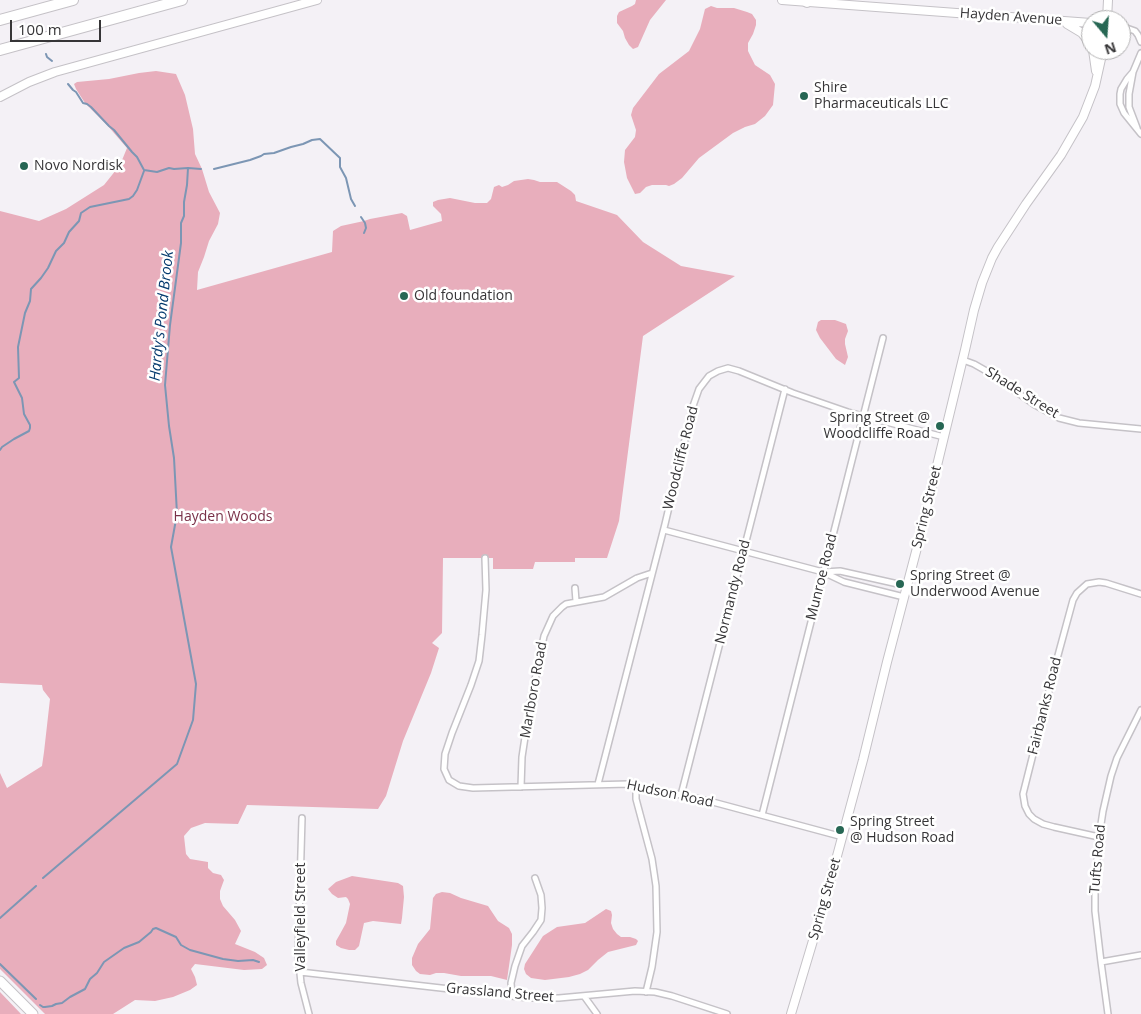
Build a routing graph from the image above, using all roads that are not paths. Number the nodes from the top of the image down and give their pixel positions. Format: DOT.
graph roads {
  1 [pos="74,0"];
  2 [pos="182,0"];
  3 [pos="317,0"];
  4 [pos="782,0"];
  5 [pos="806,1"];
  6 [pos="0,20"];
  7 [pos="1058,20"];
  8 [pos="1081,22"];
  9 [pos="1131,30"];
  10 [pos="1081,32"];
  11 [pos="1141,42"];
  12 [pos="0,50"];
  13 [pos="1141,53"];
  14 [pos="1095,60"];
  15 [pos="1101,60"];
  16 [pos="1133,72"];
  17 [pos="1096,80"];
  18 [pos="0,97"];
  19 [pos="1137,128"];
  20 [pos="1141,134"];
  21 [pos="883,338"];
  22 [pos="963,360"];
  23 [pos="785,390"];
  24 [pos="863,416"];
  25 [pos="1141,429"];
  26 [pos="944,437"];
  27 [pos="664,530"];
  28 [pos="744,551"];
  29 [pos="485,558"];
  30 [pos="823,572"];
  31 [pos="652,573"];
  32 [pos="907,586"];
  33 [pos="575,588"];
  34 [pos="1141,594"];
  35 [pos="904,598"];
  36 [pos="576,601"];
  37 [pos="1141,710"];
  38 [pos="598,784"];
  39 [pos="636,785"];
  40 [pos="521,787"];
  41 [pos="681,795"];
  42 [pos="762,816"];
  43 [pos="302,818"];
  44 [pos="843,837"];
  45 [pos="1099,837"];
  46 [pos="535,878"];
  47 [pos="1141,955"];
  48 [pos="1101,962"];
  49 [pos="300,972"];
  50 [pos="0,981"];
  51 [pos="646,992"];
  52 [pos="512,996"];
  53 [pos="584,996"];
  54 [pos="33,1014"];
  55 [pos="309,1014"];
  56 [pos="598,1014"];
  57 [pos="727,1014"];
  58 [pos="792,1014"];
  59 [pos="1108,1014"];
  1 -- 6 [label="highway"];
  2 -- 12 [label="highway"];
  3 -- 18 [label="main road"];
  4 -- 5 [label="main road, Hayden Avenue"];
  5 -- 7 [label="main road, Hayden Avenue"];
  7 -- 8 [label="main road, Hayden Avenue"];
  7 -- 10 [label="main road"];
  9 -- 11 [label="street"];
  13 -- 16 [label="street"];
  14 -- 17 [label="main road"];
  15 -- 17 [label="main road, Spring Street"];
  16 -- 19 [label="street"];
  16 -- 19 [label="street"];
  17 -- 22 [label="main road, Spring Street"];
  19 -- 20 [label="street"];
  21 -- 24 [label="street, Munroe Road"];
  22 -- 25 [label="street, Shade Street"];
  22 -- 26 [label="main road, Spring Street"];
  23 -- 24 [label="street, Woodcliffe Road"];
  23 -- 27 [label="street, Woodcliffe Road"];
  23 -- 28 [label="street, Normandy Road"];
  24 -- 26 [label="street, Woodcliffe Road"];
  24 -- 30 [label="street, Munroe Road"];
  26 -- 32 [label="main road, Spring Street"];
  27 -- 28 [label="street"];
  27 -- 31 [label="street, Woodcliffe Road"];
  28 -- 30 [label="street"];
  28 -- 41 [label="street, Normandy Road"];
  29 -- 40 [label="street, Hudson Road"];
  30 -- 32 [label="street"];
  30 -- 35 [label="street"];
  30 -- 42 [label="street, Munroe Road"];
  31 -- 36 [label="street, Marlboro Road"];
  31 -- 38 [label="street, Woodcliffe Road"];
  32 -- 35 [label="main road, Spring Street"];
  33 -- 36 [label="street"];
  34 -- 45 [label="street, Fairbanks Road"];
  35 -- 44 [label="main road, Spring Street"];
  36 -- 40 [label="street, Marlboro Road"];
  37 -- 45 [label="street, Tufts Road"];
  38 -- 39 [label="street, Hudson Road"];
  38 -- 40 [label="street, Hudson Road"];
  39 -- 41 [label="street, Hudson Road"];
  39 -- 51 [label="street"];
  41 -- 42 [label="street, Hudson Road"];
  42 -- 44 [label="street, Hudson Road"];
  43 -- 49 [label="street, Valleyfield Street"];
  44 -- 58 [label="main road, Spring Street"];
  45 -- 48 [label="street, Tufts Road"];
  46 -- 52 [label="street"];
  47 -- 48 [label="street"];
  48 -- 59 [label="street, Tufts Road"];
  49 -- 52 [label="street, Grassland Street"];
  49 -- 55 [label="street, Valleyfield Street"];
  50 -- 54 [label="main road"];
  51 -- 53 [label="street, Grassland Street"];
  51 -- 57 [label="street, Grassland Street"];
  52 -- 53 [label="street, Grassland Street"];
  53 -- 56 [label="street"];
}
